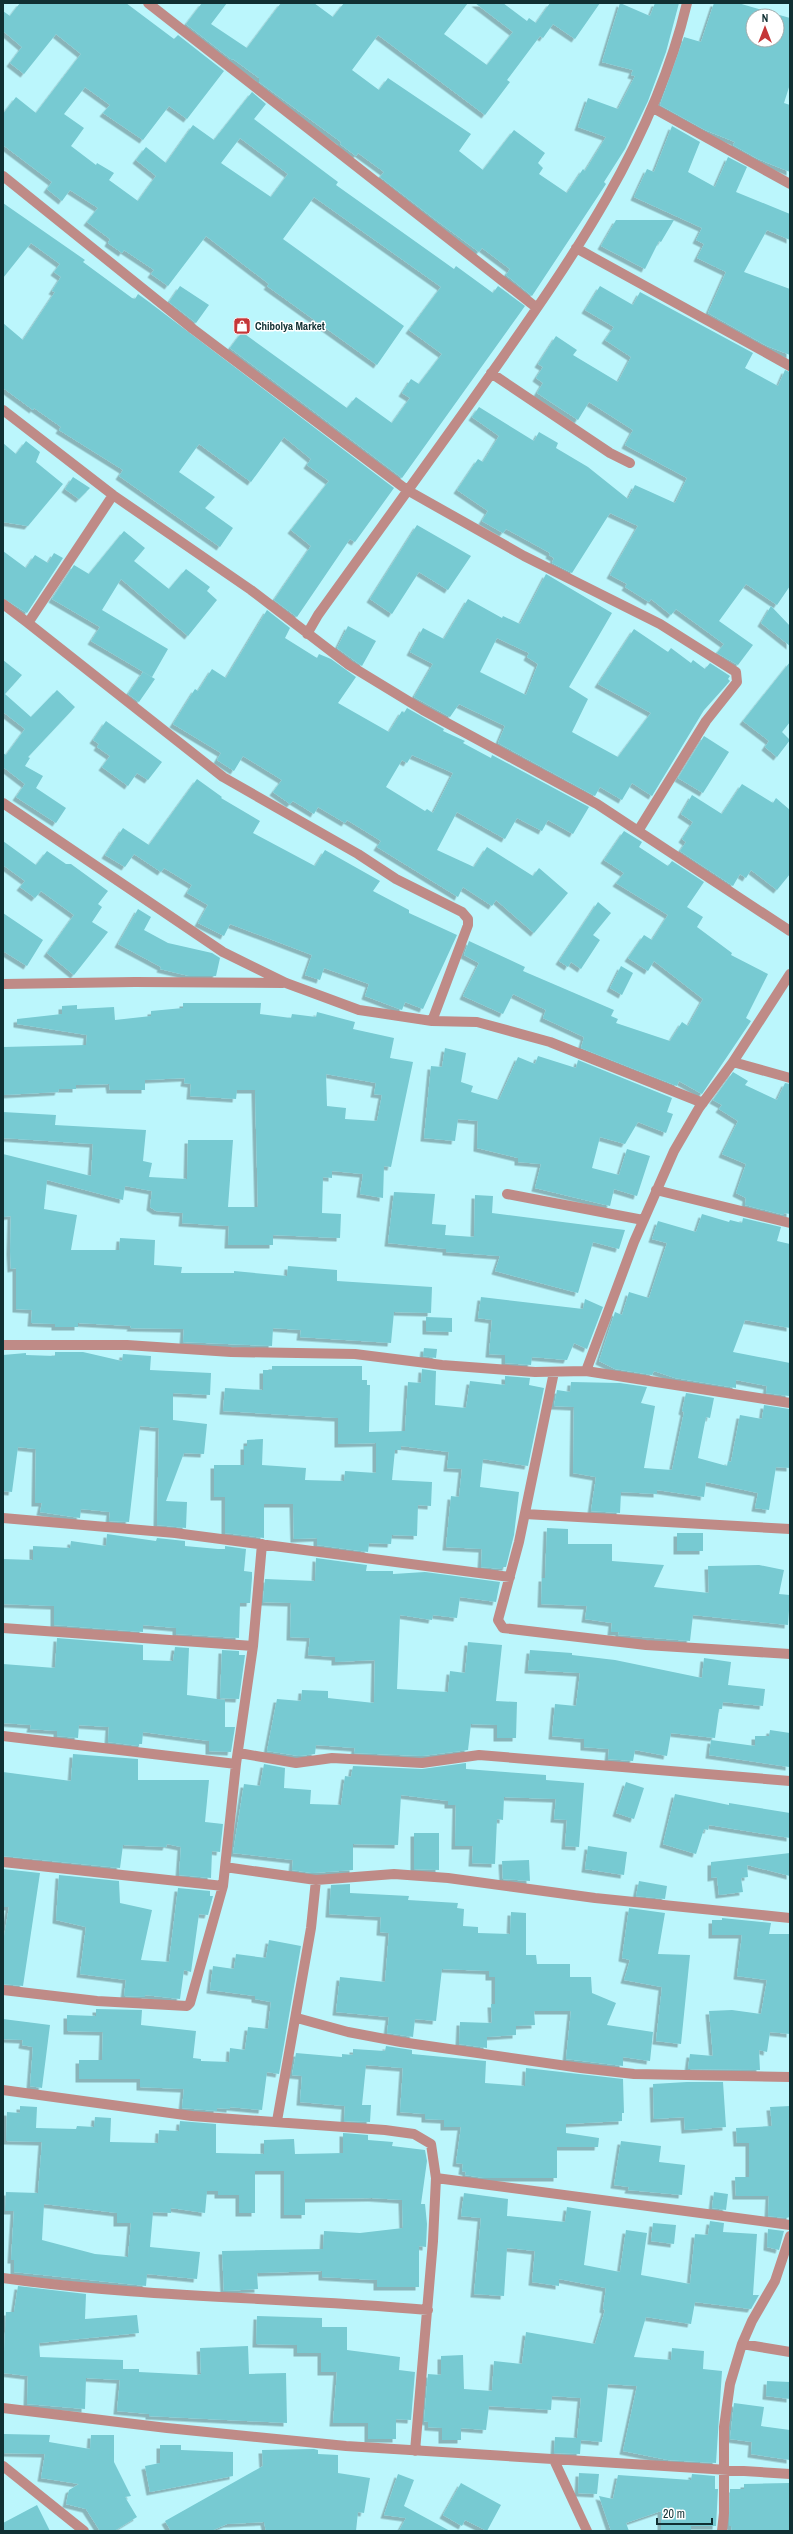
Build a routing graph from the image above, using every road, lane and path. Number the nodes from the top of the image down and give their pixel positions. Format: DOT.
graph roads {
  1 [pos="148,3"];
  2 [pos="688,3"];
  3 [pos="653,108"];
  4 [pos="3,176"];
  5 [pos="790,184"];
  6 [pos="576,248"];
  7 [pos="537,308"];
  8 [pos="790,366"];
  9 [pos="491,373"];
  10 [pos="3,410"];
  11 [pos="630,463"];
  12 [pos="407,490"];
  13 [pos="113,495"];
  14 [pos="3,604"];
  15 [pos="28,623"];
  16 [pos="307,634"];
  17 [pos="3,803"];
  18 [pos="638,831"];
  19 [pos="790,931"];
  20 [pos="790,974"];
  21 [pos="286,983"];
  22 [pos="3,984"];
  23 [pos="432,1021"];
  24 [pos="733,1062"];
  25 [pos="790,1078"];
  26 [pos="703,1103"];
  27 [pos="656,1190"];
  28 [pos="507,1194"];
  29 [pos="643,1220"];
  30 [pos="790,1223"];
  31 [pos="3,1345"];
  32 [pos="586,1371"];
  33 [pos="554,1372"];
  34 [pos="790,1403"];
  35 [pos="525,1514"];
  36 [pos="3,1518"];
  37 [pos="790,1529"];
  38 [pos="262,1544"];
  39 [pos="510,1577"];
  40 [pos="3,1628"];
  41 [pos="253,1646"];
  42 [pos="790,1654"];
  43 [pos="3,1736"];
  44 [pos="239,1754"];
  45 [pos="236,1764"];
  46 [pos="790,1781"];
  47 [pos="3,1862"];
  48 [pos="225,1867"];
  49 [pos="316,1880"];
  50 [pos="223,1886"];
  51 [pos="790,1918"];
  52 [pos="3,1990"];
  53 [pos="297,2018"];
  54 [pos="790,2077"];
  55 [pos="3,2090"];
  56 [pos="277,2121"];
  57 [pos="436,2178"];
  58 [pos="790,2225"];
  59 [pos="790,2236"];
  60 [pos="3,2278"];
  61 [pos="428,2310"];
  62 [pos="742,2344"];
  63 [pos="790,2352"];
  64 [pos="3,2408"];
  65 [pos="415,2451"];
  66 [pos="554,2460"];
  67 [pos="3,2466"];
  68 [pos="722,2469"];
  69 [pos="790,2474"];
  70 [pos="84,2531"];
  71 [pos="587,2531"];
  72 [pos="722,2531"];
  1 -- 7 [label="street"];
  2 -- 3 [label="street"];
  3 -- 5 [label="street"];
  3 -- 6 [label="street"];
  4 -- 12 [label="street"];
  6 -- 7 [label="street"];
  6 -- 8 [label="street"];
  7 -- 9 [label="street"];
  9 -- 11 [label="street"];
  9 -- 12 [label="street"];
  10 -- 13 [label="street"];
  12 -- 16 [label="street"];
  12 -- 18 [label="street"];
  13 -- 15 [label="street"];
  13 -- 16 [label="street"];
  14 -- 15 [label="street"];
  15 -- 23 [label="street"];
  16 -- 18 [label="street"];
  17 -- 21 [label="street"];
  18 -- 19 [label="street"];
  20 -- 24 [label="street"];
  21 -- 22 [label="street"];
  21 -- 23 [label="street"];
  23 -- 26 [label="street"];
  24 -- 25 [label="street"];
  24 -- 26 [label="street"];
  26 -- 27 [label="street"];
  27 -- 29 [label="street"];
  27 -- 30 [label="street"];
  28 -- 29 [label="street"];
  29 -- 32 [label="street"];
  31 -- 33 [label="street"];
  32 -- 33 [label="street"];
  32 -- 34 [label="street"];
  33 -- 35 [label="street"];
  35 -- 37 [label="street"];
  35 -- 39 [label="street"];
  36 -- 38 [label="street"];
  38 -- 39 [label="street"];
  38 -- 41 [label="street"];
  39 -- 42 [label="street"];
  40 -- 41 [label="street"];
  41 -- 44 [label="street"];
  43 -- 45 [label="street"];
  44 -- 45 [label="street"];
  44 -- 46 [label="street"];
  45 -- 48 [label="street"];
  47 -- 50 [label="street"];
  48 -- 49 [label="street"];
  48 -- 50 [label="street"];
  49 -- 51 [label="street"];
  49 -- 53 [label="street"];
  50 -- 52 [label="street"];
  53 -- 54 [label="street"];
  53 -- 56 [label="street"];
  55 -- 56 [label="street"];
  56 -- 57 [label="street"];
  57 -- 58 [label="street"];
  57 -- 61 [label="street"];
  59 -- 62 [label="street"];
  60 -- 61 [label="street"];
  61 -- 65 [label="street"];
  62 -- 63 [label="street"];
  62 -- 68 [label="street"];
  64 -- 65 [label="street"];
  65 -- 66 [label="street"];
  66 -- 68 [label="street"];
  66 -- 71 [label="street"];
  67 -- 70 [label="street"];
  68 -- 69 [label="street"];
  68 -- 72 [label="street"];
}
